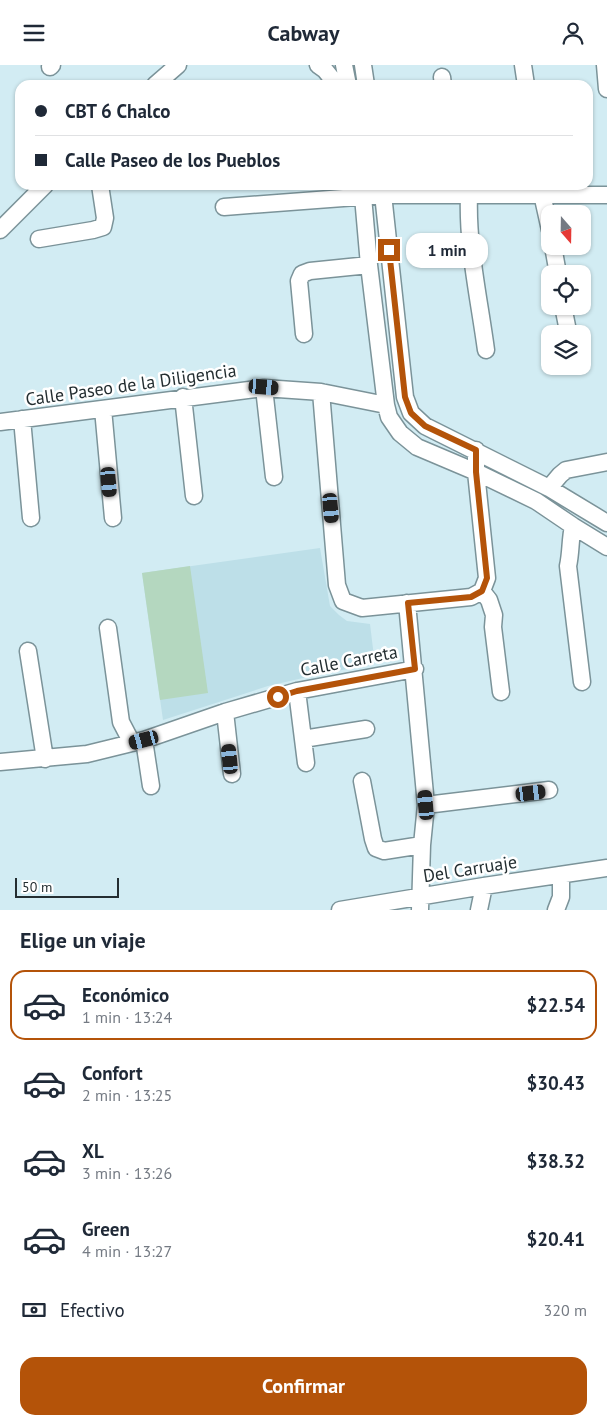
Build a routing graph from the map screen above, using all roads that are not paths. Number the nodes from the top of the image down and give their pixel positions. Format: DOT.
graph roads {
  1 [pos="178,65"];
  2 [pos="344,65"];
  3 [pos="363,65"];
  4 [pos="524,65"];
  5 [pos="605,65"];
  6 [pos="326,67"];
  7 [pos="162,80"];
  8 [pos="334,80"];
  9 [pos="347,80"];
  10 [pos="365,80"];
  11 [pos="526,80"];
  12 [pos="607,89"];
  13 [pos="40,190"];
  14 [pos="101,190"];
  15 [pos="363,190"];
  16 [pos="383,190"];
  17 [pos="541,190"];
  18 [pos="462,191"];
  19 [pos="607,195"];
  20 [pos="544,205"];
  21 [pos="22,207"];
  22 [pos="224,207"];
  23 [pos="0,210"];
  24 [pos="0,229"];
  25 [pos="39,239"];
  26 [pos="369,265"];
  27 [pos="304,334"];
  28 [pos="486,350"];
  29 [pos="264,387"];
  30 [pos="321,392"];
  31 [pos="183,397"];
  32 [pos="386,405"];
  33 [pos="103,409"];
  34 [pos="22,419"];
  35 [pos="0,422"];
  36 [pos="476,450"];
  37 [pos="607,462"];
  38 [pos="476,472"];
  39 [pos="274,477"];
  40 [pos="549,488"];
  41 [pos="194,496"];
  42 [pos="31,518"];
  43 [pos="113,518"];
  44 [pos="607,523"];
  45 [pos="573,526"];
  46 [pos="607,547"];
  47 [pos="482,591"];
  48 [pos="408,603"];
  49 [pos="108,628"];
  50 [pos="28,651"];
  51 [pos="415,669"];
  52 [pos="582,682"];
  53 [pos="297,691"];
  54 [pos="501,692"];
  55 [pos="225,712"];
  56 [pos="366,729"];
  57 [pos="303,739"];
  58 [pos="138,741"];
  59 [pos="45,759"];
  60 [pos="0,762"];
  61 [pos="306,763"];
  62 [pos="232,774"];
  63 [pos="362,781"];
  64 [pos="151,786"];
  65 [pos="548,790"];
  66 [pos="426,805"];
  67 [pos="422,845"];
  68 [pos="607,868"];
  69 [pos="560,875"];
  70 [pos="484,886"];
  71 [pos="420,903"];
  72 [pos="340,910"];
  73 [pos="479,910"];
  74 [pos="556,910"];
  1 -- 7 [label="street"];
  2 -- 9 [label="street"];
  3 -- 10 [label="street"];
  4 -- 11 [label="street"];
  5 -- 12 [label="street"];
  6 -- 8 [label="street"];
  13 -- 21 [label="street"];
  14 -- 25 [label="street"];
  15 -- 16 [label="street"];
  15 -- 22 [label="street"];
  15 -- 26 [label="street"];
  16 -- 18 [label="street"];
  16 -- 36 [label="street"];
  17 -- 18 [label="street"];
  17 -- 19 [label="street"];
  17 -- 20 [label="street"];
  18 -- 28 [label="street"];
  21 -- 23 [label="street"];
  21 -- 24 [label="street"];
  26 -- 27 [label="street"];
  26 -- 32 [label="street"];
  29 -- 30 [label="street, Calle Paseo de la Diligencia"];
  29 -- 31 [label="street, Calle Paseo de la Diligencia"];
  29 -- 39 [label="street"];
  30 -- 32 [label="street, Calle Paseo de la Diligencia"];
  30 -- 48 [label="street"];
  31 -- 33 [label="street, Calle Paseo de la Diligencia"];
  31 -- 41 [label="street"];
  32 -- 38 [label="street"];
  33 -- 34 [label="street, Calle Paseo de la Diligencia"];
  33 -- 43 [label="street"];
  34 -- 35 [label="street, Calle Paseo de la Diligencia"];
  34 -- 42 [label="street"];
  36 -- 38 [label="street"];
  36 -- 40 [label="street"];
  37 -- 40 [label="street"];
  38 -- 45 [label="street"];
  38 -- 47 [label="street"];
  40 -- 44 [label="street"];
  45 -- 46 [label="street"];
  45 -- 52 [label="street"];
  47 -- 48 [label="street"];
  47 -- 54 [label="street"];
  48 -- 51 [label="street"];
  49 -- 58 [label="street"];
  50 -- 59 [label="street"];
  51 -- 53 [label="street, Calle Carreta"];
  51 -- 66 [label="street"];
  53 -- 55 [label="street, Calle Carreta"];
  53 -- 57 [label="street"];
  55 -- 58 [label="street, Calle Carreta"];
  55 -- 62 [label="street"];
  56 -- 57 [label="street"];
  57 -- 61 [label="street"];
  58 -- 59 [label="street, Calle Carreta"];
  58 -- 64 [label="street"];
  59 -- 60 [label="street, Calle Carreta"];
  63 -- 67 [label="street"];
  65 -- 66 [label="street"];
  66 -- 67 [label="street"];
  67 -- 71 [label="street"];
  68 -- 69 [label="street, Del Carruaje"];
  69 -- 70 [label="street, Del Carruaje"];
  69 -- 74 [label="street"];
  70 -- 71 [label="street, Del Carruaje"];
  70 -- 73 [label="street"];
  71 -- 72 [label="street, Del Carruaje"];
}
